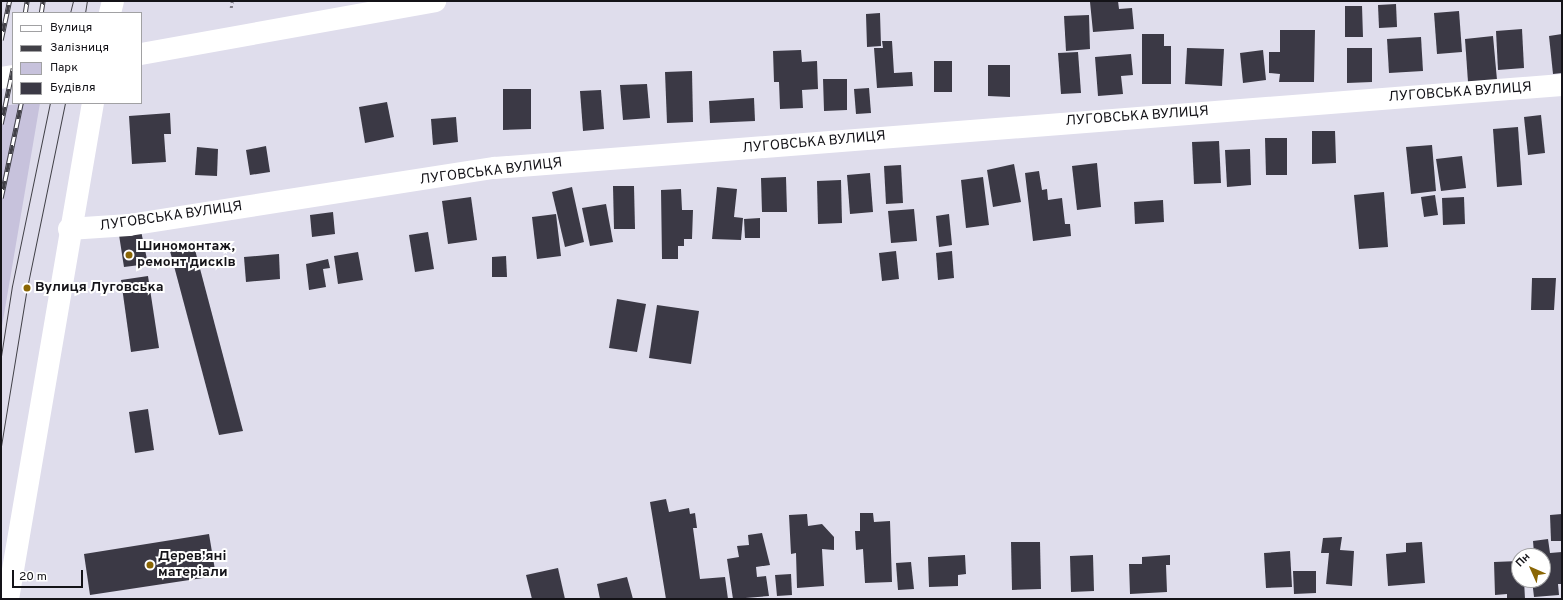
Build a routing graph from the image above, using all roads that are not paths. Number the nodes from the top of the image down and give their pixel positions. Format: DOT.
graph roads {
  1 [pos="113,1"];
  2 [pos="435,1"];
  3 [pos="110,12"];
  4 [pos="142,54"];
  5 [pos="12,76"];
  6 [pos="1,78"];
  7 [pos="1562,85"];
  8 [pos="93,104"];
  9 [pos="69,229"];
  10 [pos="8,599"];
  1 -- 3 [label="street"];
  2 -- 4 [label="street"];
  5 -- 6 [label="street"];
  7 -- 9 [label="street, ЛУГОВСЬКА ВУЛИЦЯ"];
  8 -- 9 [label="street"];
  9 -- 10 [label="street"];
}
